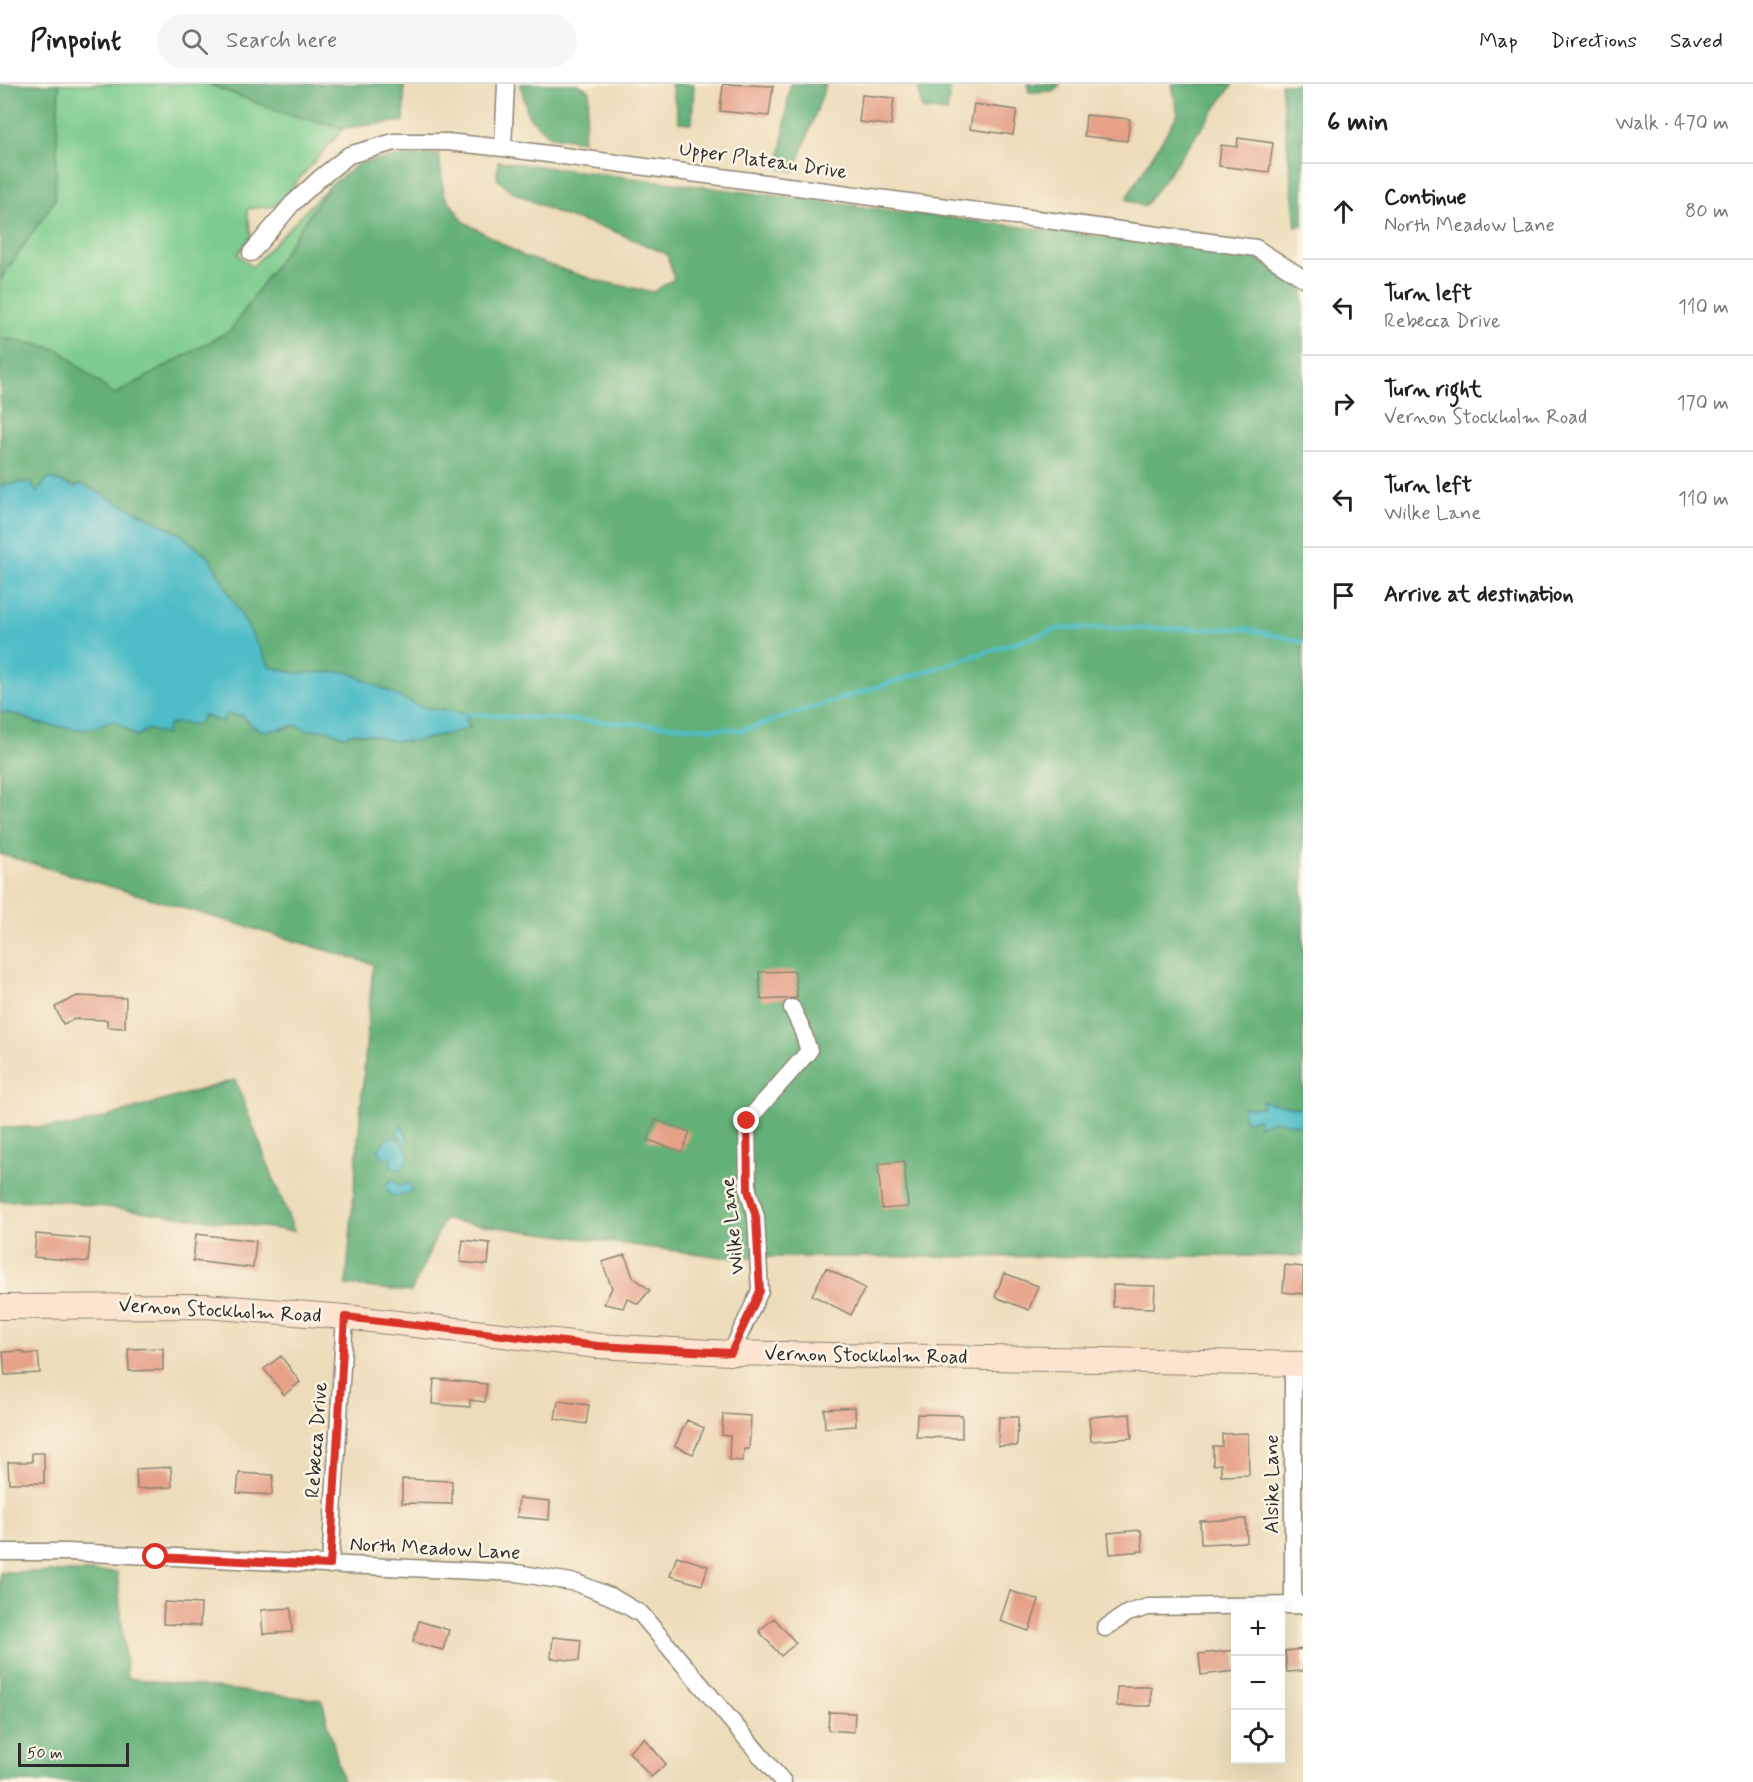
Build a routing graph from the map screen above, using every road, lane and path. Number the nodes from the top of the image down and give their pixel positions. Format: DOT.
graph roads {
  1 [pos="506,84"];
  2 [pos="503,148"];
  3 [pos="251,254"];
  4 [pos="1303,278"];
  5 [pos="792,1008"];
  6 [pos="0,1307"];
  7 [pos="345,1317"];
  8 [pos="731,1353"];
  9 [pos="1298,1364"];
  10 [pos="0,1552"];
  11 [pos="330,1565"];
  12 [pos="1298,1605"];
  13 [pos="1105,1628"];
  14 [pos="783,1782"];
  1 -- 2 [label="street"];
  2 -- 3 [label="street, Upper Plateau Drive"];
  2 -- 4 [label="street, Upper Plateau Drive"];
  5 -- 8 [label="street, Wilke Lane"];
  6 -- 7 [label="main road, Vernon Stockholm Road"];
  7 -- 8 [label="main road, Vernon Stockholm Road"];
  7 -- 11 [label="street, Rebecca Drive"];
  8 -- 9 [label="main road, Vernon Stockholm Road"];
  9 -- 12 [label="street, Alsike Lane"];
  10 -- 11 [label="street, North Meadow Lane"];
  11 -- 14 [label="street, North Meadow Lane"];
  12 -- 13 [label="street"];
}
